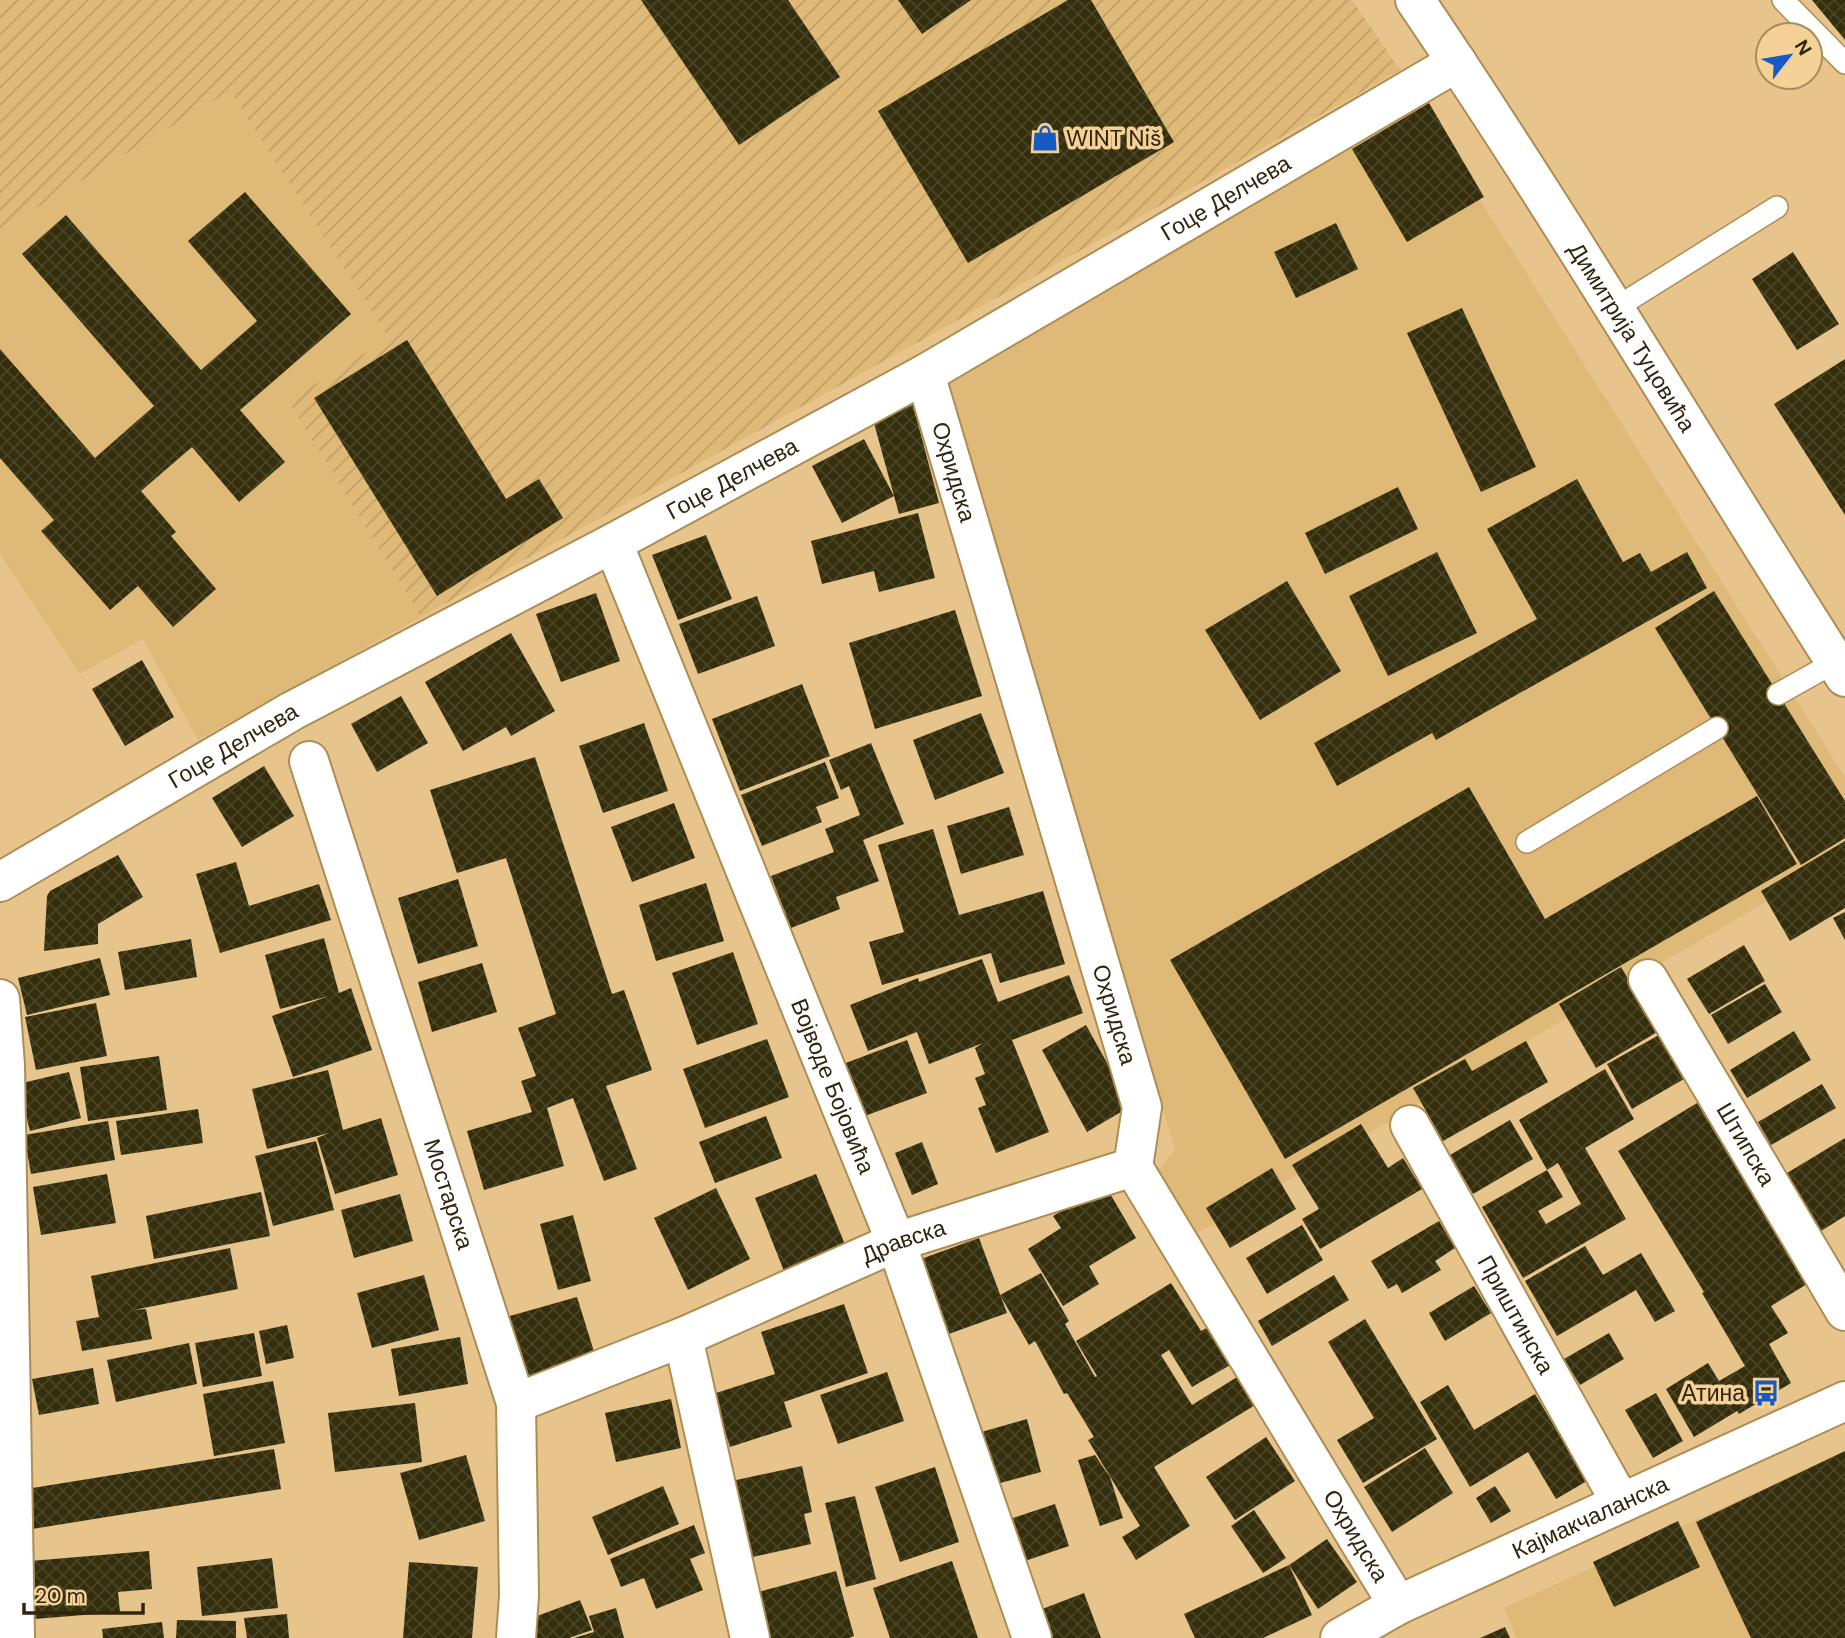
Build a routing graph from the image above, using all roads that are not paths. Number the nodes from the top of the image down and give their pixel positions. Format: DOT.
graph roads {
  1 [pos="1415,0"];
  2 [pos="1783,0"];
  3 [pos="1457,62"];
  4 [pos="1845,64"];
  5 [pos="1777,207"];
  6 [pos="1614,309"];
  7 [pos="925,374"];
  8 [pos="613,543"];
  9 [pos="1840,670"];
  10 [pos="1778,694"];
  11 [pos="1717,728"];
  12 [pos="309,761"];
  13 [pos="1527,842"];
  14 [pos="0,882"];
  15 [pos="1648,979"];
  16 [pos="0,999"];
  17 [pos="3,1066"];
  18 [pos="1410,1125"];
  19 [pos="1133,1167"];
  20 [pos="895,1242"];
  21 [pos="1845,1311"];
  22 [pos="683,1337"];
  23 [pos="1845,1401"];
  24 [pos="516,1403"];
  25 [pos="1621,1503"];
  26 [pos="1398,1605"];
  27 [pos="15,1638"];
  28 [pos="516,1638"];
  29 [pos="750,1638"];
  30 [pos="1032,1638"];
  31 [pos="1340,1638"];
  1 -- 3 [label="street, Димитрија Туцовића"];
  2 -- 4 [label="lane"];
  3 -- 6 [label="street, Димитрија Туцовића"];
  3 -- 7 [label="street, Гоце Делчева"];
  5 -- 6 [label="lane"];
  6 -- 9 [label="street, Димитрија Туцовића"];
  7 -- 8 [label="street, Гоце Делчева"];
  7 -- 19 [label="street, Охридска"];
  8 -- 14 [label="street, Гоце Делчева"];
  8 -- 20 [label="street, Војводе Бојовића"];
  9 -- 10 [label="lane"];
  11 -- 13 [label="lane"];
  12 -- 24 [label="street, Мостарска"];
  15 -- 21 [label="street, Штипска"];
  16 -- 17 [label="street"];
  17 -- 27 [label="street"];
  18 -- 25 [label="street, Приштинска"];
  19 -- 20 [label="street, Дравска"];
  19 -- 26 [label="street, Охридска"];
  20 -- 22 [label="street, Дравска"];
  20 -- 30 [label="street, Војводе Бојовића"];
  22 -- 24 [label="street, Дравска"];
  22 -- 29 [label="street"];
  23 -- 25 [label="street, Кајмакчаланска"];
  24 -- 28 [label="street, Мостарска"];
  25 -- 26 [label="street, Кајмакчаланска"];
  26 -- 31 [label="street, Кајмакчаланска"];
}
